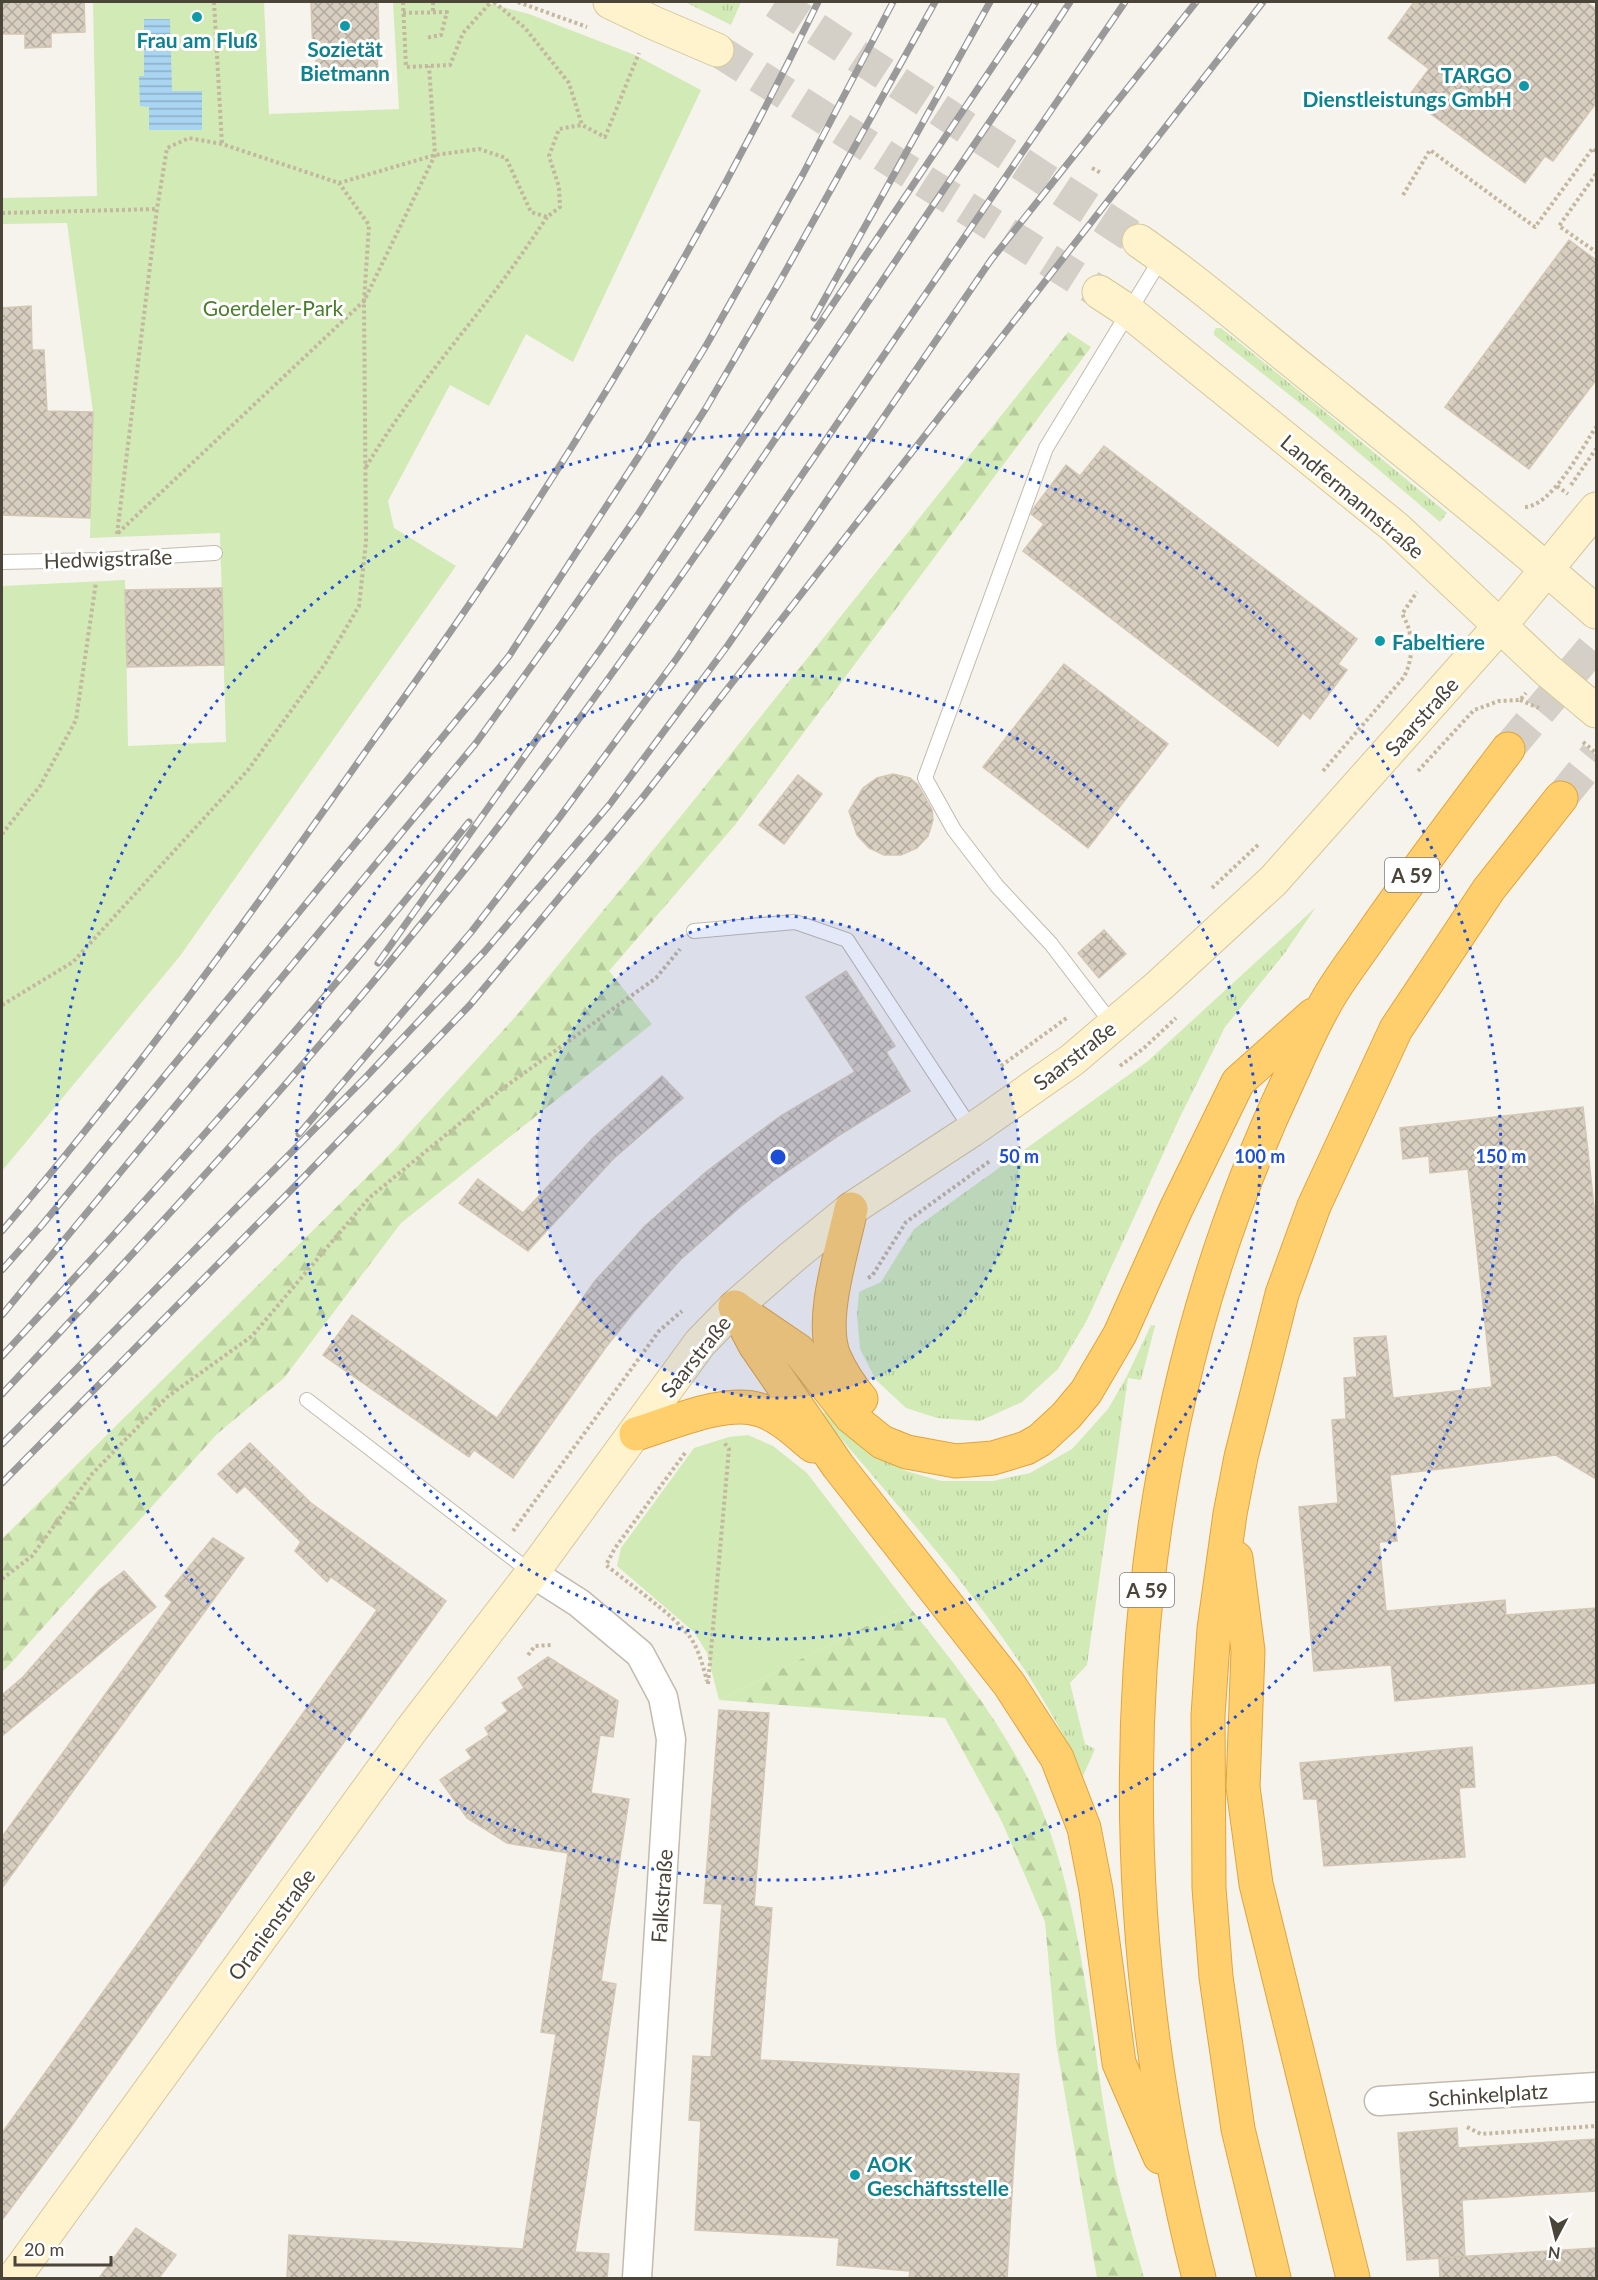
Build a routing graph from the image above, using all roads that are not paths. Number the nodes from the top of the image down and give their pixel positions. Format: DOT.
graph roads {
  1 [pos="610,2"];
  2 [pos="717,50"];
  3 [pos="1150,249"];
  4 [pos="1099,292"];
  5 [pos="1128,311"];
  6 [pos="1596,509"];
  7 [pos="215,553"];
  8 [pos="2,562"];
  9 [pos="1548,570"];
  10 [pos="1596,612"];
  11 [pos="1500,626"];
  12 [pos="1596,711"];
  13 [pos="1508,749"];
  14 [pos="1562,798"];
  15 [pos="694,931"];
  16 [pos="1323,1006"];
  17 [pos="1113,1025"];
  18 [pos="972,1130"];
  19 [pos="851,1209"];
  20 [pos="735,1307"];
  21 [pos="307,1400"];
  22 [pos="636,1434"];
  23 [pos="939,1458"];
  24 [pos="838,1466"];
  25 [pos="1230,1514"];
  26 [pos="532,1573"];
  27 [pos="1596,2087"];
  28 [pos="1379,2101"];
  29 [pos="1179,2200"];
  30 [pos="14,2278"];
  31 [pos="637,2278"];
  32 [pos="1199,2278"];
  33 [pos="1274,2278"];
  34 [pos="1353,2278"];
  1 -- 2 [label="main road"];
  3 -- 5 [label="lane"];
  3 -- 9 [label="main road"];
  4 -- 5 [label="main road, Landfermannstraße"];
  5 -- 11 [label="main road, Landfermannstraße"];
  5 -- 17 [label="lane"];
  6 -- 9 [label="main road, Saarstraße"];
  7 -- 8 [label="lane, Hedwigstraße"];
  9 -- 10 [label="main road"];
  9 -- 11 [label="main road, Saarstraße"];
  11 -- 12 [label="main road, Landfermannstraße"];
  11 -- 17 [label="main road, Saarstraße"];
  13 -- 16 [label="highway, A 59"];
  14 -- 25 [label="highway"];
  15 -- 18 [label="lane"];
  16 -- 23 [label="highway"];
  16 -- 29 [label="highway, A 59"];
  17 -- 18 [label="main road, Saarstraße"];
  18 -- 19 [label="main road, Saarstraße"];
  19 -- 20 [label="main road, Saarstraße"];
  19 -- 23 [label="highway"];
  20 -- 22 [label="main road, Saarstraße"];
  20 -- 23 [label="highway"];
  20 -- 24 [label="highway"];
  21 -- 26 [label="lane"];
  22 -- 24 [label="highway"];
  22 -- 26 [label="main road, Saarstraße"];
  24 -- 29 [label="highway"];
  25 -- 33 [label="highway"];
  25 -- 34 [label="highway"];
  26 -- 30 [label="main road, Oranienstraße"];
  26 -- 31 [label="street, Falkstraße"];
  27 -- 28 [label="street, Schinkelplatz"];
  29 -- 32 [label="highway, A 59"];
}
